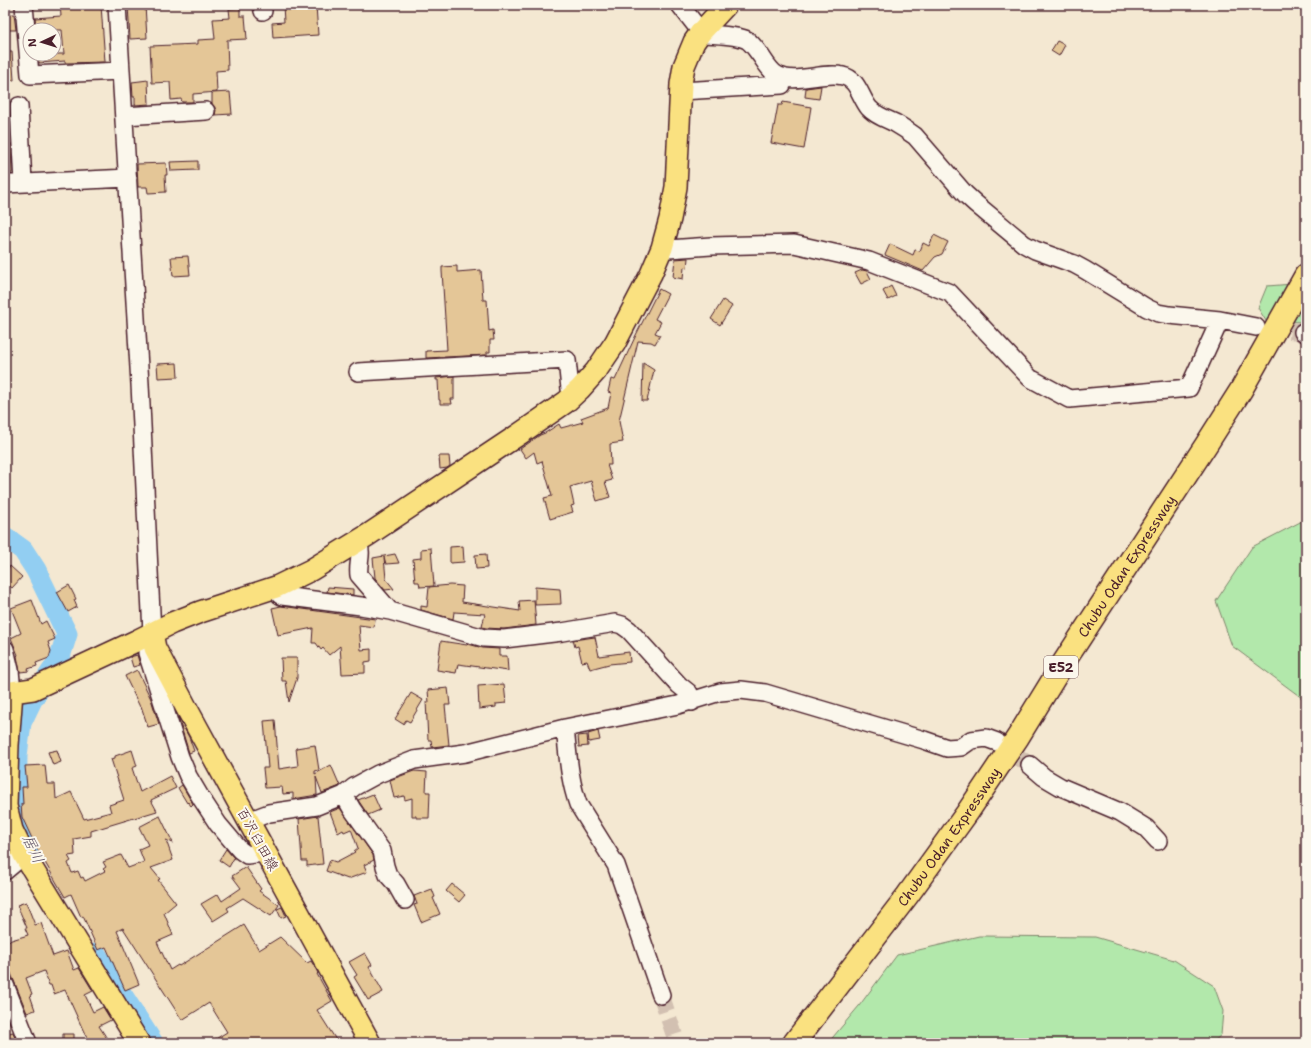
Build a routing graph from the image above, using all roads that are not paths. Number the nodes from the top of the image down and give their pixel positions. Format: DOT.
graph roads {
  1 [pos="24,5"];
  2 [pos="117,5"];
  3 [pos="680,5"];
  4 [pos="726,5"];
  5 [pos="701,32"];
  6 [pos="121,71"];
  7 [pos="783,77"];
  8 [pos="681,91"];
  9 [pos="19,106"];
  10 [pos="206,112"];
  11 [pos="124,116"];
  12 [pos="128,178"];
  13 [pos="22,183"];
  14 [pos="5,184"];
  15 [pos="662,248"];
  16 [pos="1306,275"];
  17 [pos="1306,304"];
  18 [pos="1220,320"];
  19 [pos="1256,327"];
  20 [pos="358,372"];
  21 [pos="573,396"];
  22 [pos="357,542"];
  23 [pos="276,587"];
  24 [pos="390,611"];
  25 [pos="153,639"];
  26 [pos="5,649"];
  27 [pos="12,692"];
  28 [pos="692,702"];
  29 [pos="7,726"];
  30 [pos="565,728"];
  31 [pos="997,742"];
  32 [pos="1030,765"];
  33 [pos="5,792"];
  34 [pos="344,795"];
  35 [pos="248,821"];
  36 [pos="1158,840"];
  37 [pos="266,853"];
  38 [pos="24,855"];
  39 [pos="5,871"];
  40 [pos="405,900"];
  41 [pos="5,985"];
  42 [pos="661,996"];
  43 [pos="28,1043"];
  44 [pos="139,1043"];
  45 [pos="370,1043"];
  46 [pos="794,1043"];
  47 [pos="797,1043"];
  1 -- 6 [label="street"];
  2 -- 6 [label="street"];
  3 -- 5 [label="street"];
  4 -- 5 [label="main road"];
  5 -- 7 [label="street"];
  5 -- 8 [label="main road"];
  6 -- 11 [label="street"];
  7 -- 8 [label="street"];
  7 -- 18 [label="street"];
  8 -- 15 [label="main road"];
  9 -- 13 [label="street"];
  10 -- 11 [label="street"];
  11 -- 12 [label="street"];
  12 -- 13 [label="street"];
  12 -- 25 [label="street"];
  13 -- 14 [label="street"];
  15 -- 18 [label="street"];
  15 -- 21 [label="main road"];
  16 -- 46 [label="highway, Chubu Odan Expressway / E52"];
  17 -- 47 [label="highway, Chubu Odan Expressway / E52"];
  18 -- 19 [label="street"];
  20 -- 21 [label="street"];
  21 -- 22 [label="main road"];
  22 -- 23 [label="main road"];
  22 -- 24 [label="street"];
  23 -- 24 [label="street"];
  23 -- 25 [label="main road"];
  24 -- 28 [label="street"];
  25 -- 27 [label="main road"];
  25 -- 35 [label="main road, 百沢臼田線"];
  25 -- 37 [label="street"];
  26 -- 27 [label="street"];
  27 -- 29 [label="main road"];
  28 -- 30 [label="street"];
  28 -- 31 [label="street"];
  29 -- 33 [label="main road"];
  30 -- 34 [label="street"];
  30 -- 42 [label="street"];
  32 -- 36 [label="street"];
  33 -- 38 [label="main road"];
  34 -- 35 [label="street"];
  34 -- 40 [label="street"];
  35 -- 37 [label="main road, 百沢臼田線"];
  37 -- 45 [label="main road, 百沢臼田線"];
  38 -- 39 [label="street"];
  38 -- 44 [label="main road"];
  41 -- 43 [label="street"];
}
